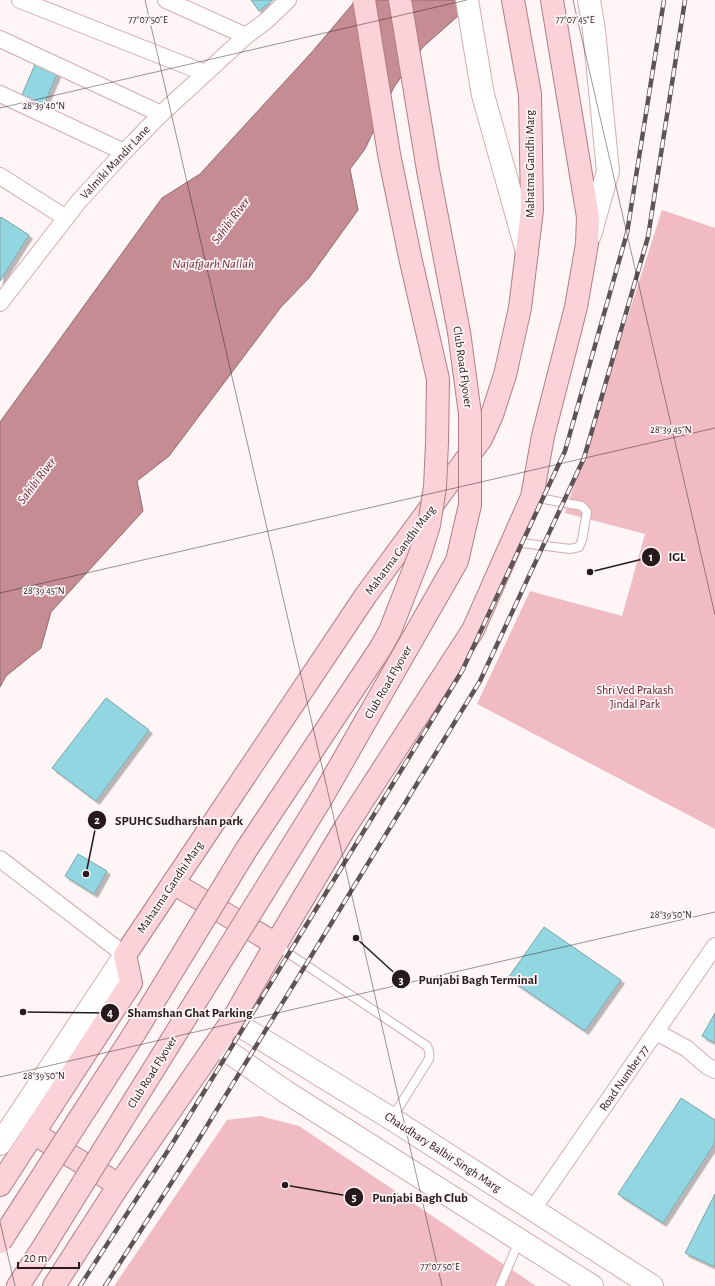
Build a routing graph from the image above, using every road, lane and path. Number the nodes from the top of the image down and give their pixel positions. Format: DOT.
graph roads {
  1 [pos="20,0"];
  2 [pos="166,0"];
  3 [pos="288,0"];
  4 [pos="364,0"];
  5 [pos="400,0"];
  6 [pos="468,0"];
  7 [pos="513,0"];
  8 [pos="552,0"];
  9 [pos="589,0"];
  10 [pos="246,36"];
  11 [pos="0,40"];
  12 [pos="205,73"];
  13 [pos="0,94"];
  14 [pos="161,114"];
  15 [pos="124,152"];
  16 [pos="0,176"];
  17 [pos="66,218"];
  18 [pos="587,244"];
  19 [pos="527,252"];
  20 [pos="0,303"];
  21 [pos="532,497"];
  22 [pos="512,542"];
  23 [pos="0,859"];
  24 [pos="173,883"];
  25 [pos="276,944"];
  26 [pos="715,946"];
  27 [pos="125,955"];
  28 [pos="232,1021"];
  29 [pos="656,1032"];
  30 [pos="217,1044"];
  31 [pos="715,1070"];
  32 [pos="392,1118"];
  33 [pos="33,1133"];
  34 [pos="0,1144"];
  35 [pos="0,1185"];
  36 [pos="119,1185"];
  37 [pos="533,1209"];
  38 [pos="519,1240"];
  39 [pos="0,1242"];
  40 [pos="18,1286"];
  41 [pos="54,1286"];
  42 [pos="500,1286"];
  43 [pos="592,1286"];
  44 [pos="652,1286"];
  1 -- 12 [label="street"];
  2 -- 10 [label="street"];
  3 -- 10 [label="street, Valmiki Mandir Lane"];
  4 -- 39 [label="main road, Club Road Flyover, bridge"];
  5 -- 40 [label="main road, Club Road Flyover, bridge"];
  6 -- 19 [label="street"];
  7 -- 19 [label="main road, Mahatma Gandhi Marg"];
  8 -- 18 [label="main road"];
  9 -- 18 [label="street"];
  10 -- 12 [label="street, Valmiki Mandir Lane"];
  11 -- 14 [label="street"];
  12 -- 14 [label="street, Valmiki Mandir Lane"];
  13 -- 15 [label="street"];
  14 -- 15 [label="street, Valmiki Mandir Lane"];
  15 -- 17 [label="street, Valmiki Mandir Lane"];
  16 -- 17 [label="street"];
  17 -- 20 [label="street, Valmiki Mandir Lane"];
  18 -- 21 [label="main road"];
  19 -- 24 [label="main road, Mahatma Gandhi Marg"];
  21 -- 22 [label="main road"];
  21 -- 22 [label="lane"];
  22 -- 25 [label="main road"];
  23 -- 27 [label="street"];
  24 -- 25 [label="main road"];
  24 -- 27 [label="main road, Mahatma Gandhi Marg"];
  25 -- 28 [label="main road"];
  25 -- 32 [label="lane"];
  26 -- 29 [label="street, Road Number 77"];
  27 -- 33 [label="main road"];
  27 -- 34 [label="street"];
  28 -- 30 [label="main road"];
  28 -- 32 [label="street, Chaudhary Balbir Singh Marg"];
  29 -- 31 [label="street"];
  29 -- 37 [label="street, Road Number 77"];
  30 -- 36 [label="main road"];
  30 -- 38 [label="street"];
  32 -- 37 [label="street, Chaudhary Balbir Singh Marg"];
  33 -- 35 [label="main road"];
  33 -- 36 [label="main road"];
  36 -- 41 [label="main road"];
  37 -- 44 [label="street, Chaudhary Balbir Singh Marg"];
  38 -- 42 [label="lane"];
  38 -- 43 [label="street"];
}
